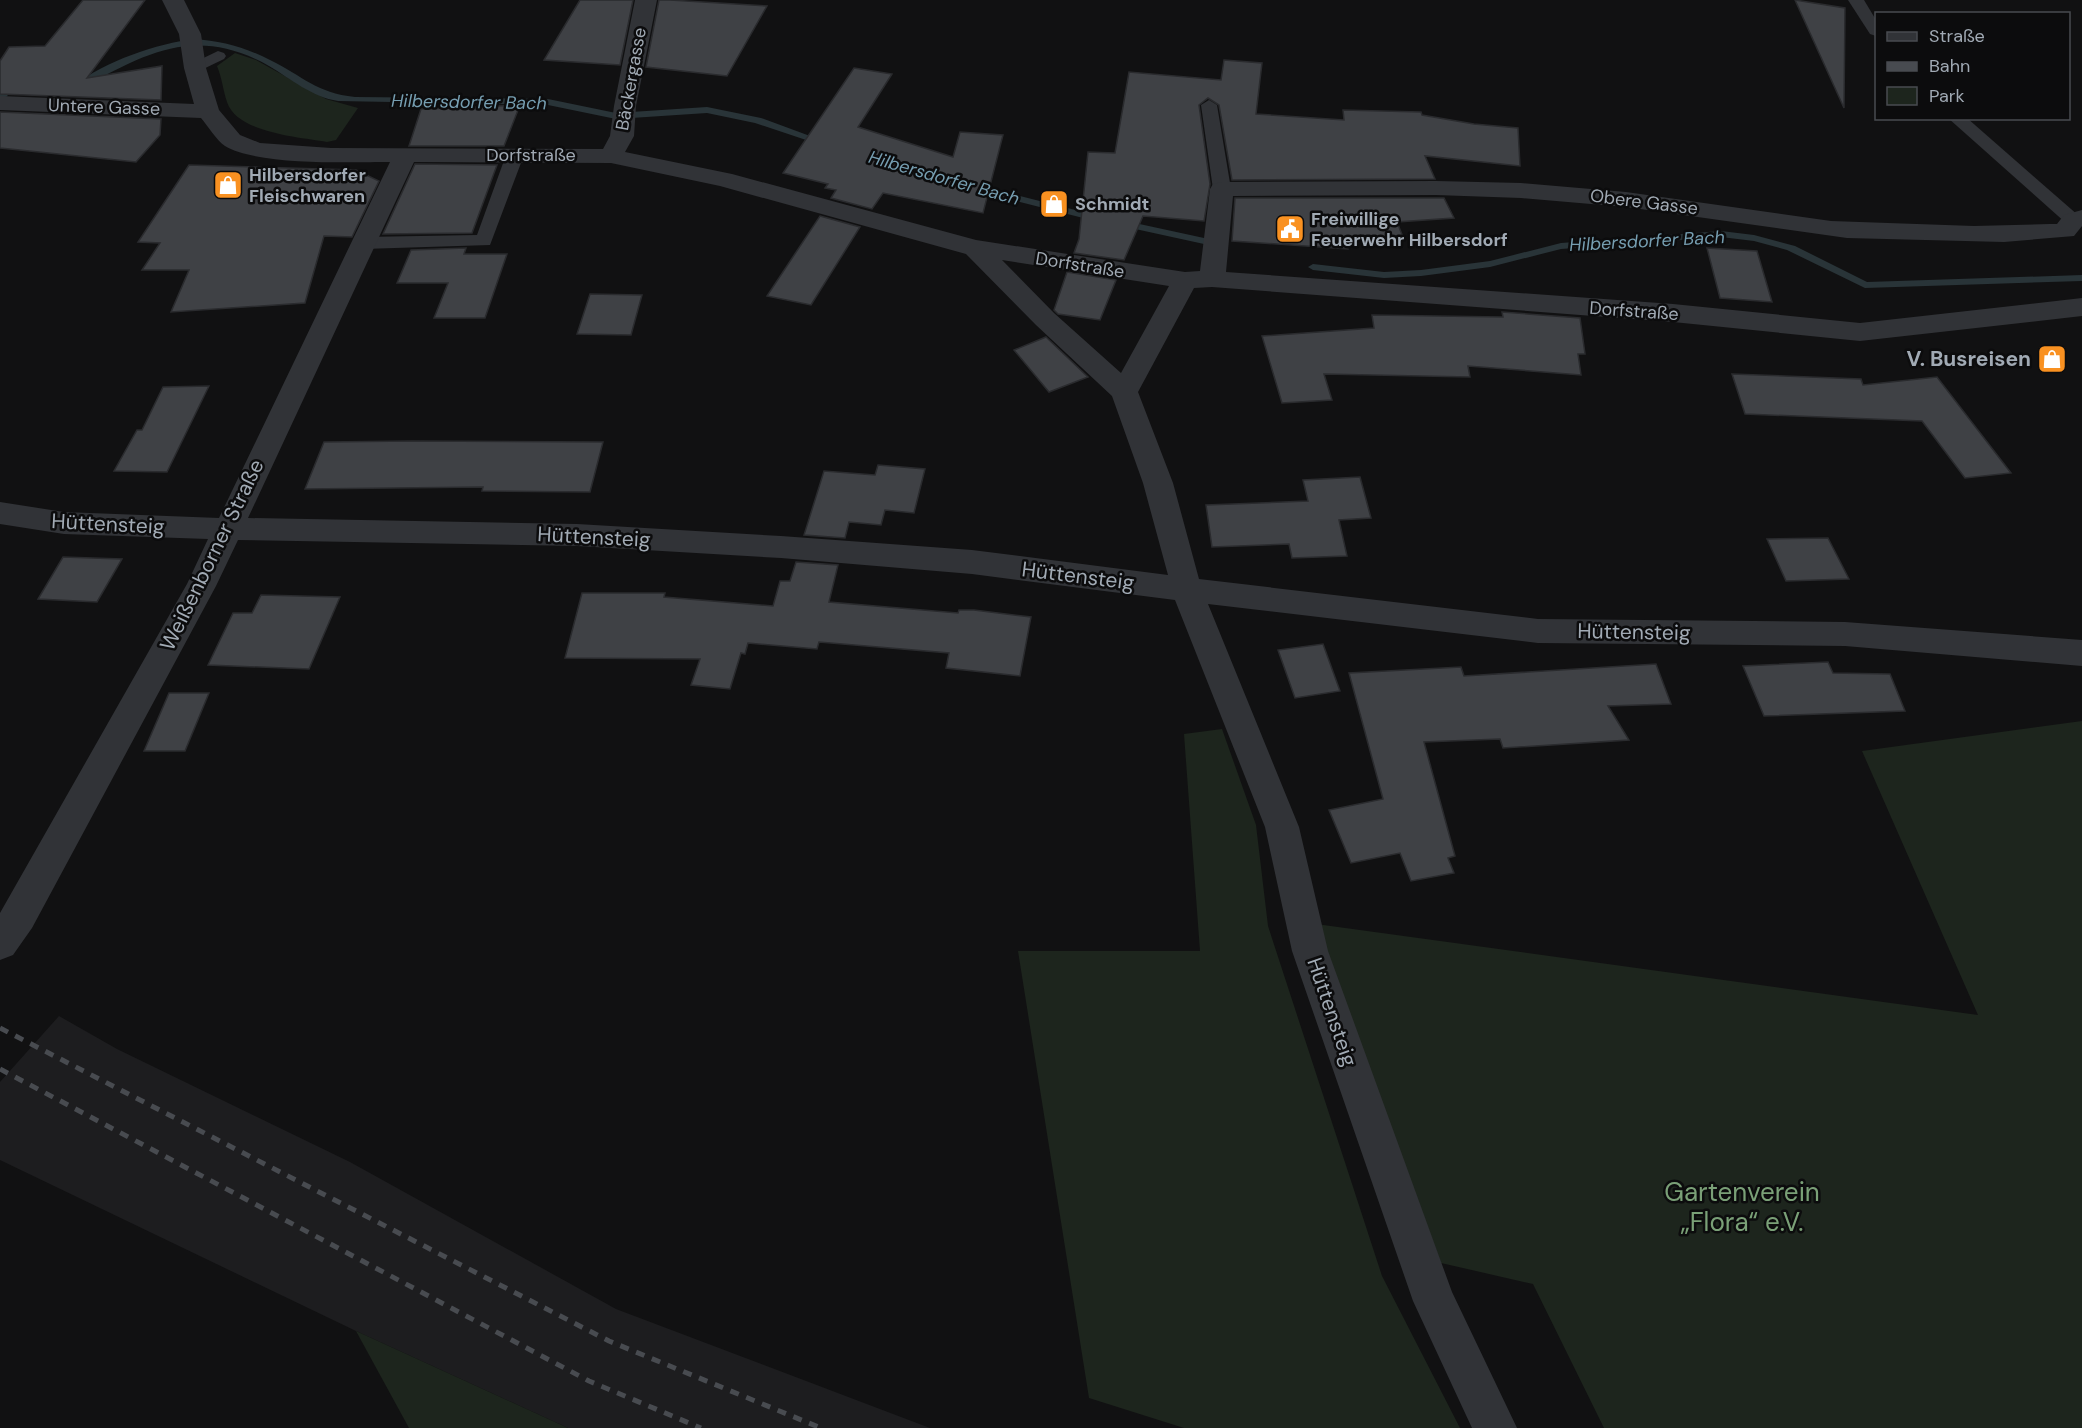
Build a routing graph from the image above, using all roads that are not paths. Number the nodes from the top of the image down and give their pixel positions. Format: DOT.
graph roads {
  1 [pos="173,0"];
  2 [pos="646,0"];
  3 [pos="1856,0"];
  4 [pos="1875,29"];
  5 [pos="192,52"];
  6 [pos="218,56"];
  7 [pos="0,103"];
  8 [pos="1209,105"];
  9 [pos="208,111"];
  10 [pos="1958,120"];
  11 [pos="515,155"];
  12 [pos="405,156"];
  13 [pos="611,156"];
  14 [pos="1222,189"];
  15 [pos="2075,229"];
  16 [pos="363,243"];
  17 [pos="975,248"];
  18 [pos="1212,279"];
  19 [pos="1185,280"];
  20 [pos="2082,307"];
  21 [pos="1124,392"];
  22 [pos="0,513"];
  23 [pos="226,529"];
  24 [pos="1187,590"];
  25 [pos="2082,653"];
  26 [pos="0,943"];
  27 [pos="1495,1428"];
  1 -- 5 [label="street, Dorfstraße"];
  2 -- 13 [label="street, Bäckergasse"];
  3 -- 4 [label="lane"];
  5 -- 6 [label="lane"];
  5 -- 9 [label="street, Dorfstraße"];
  7 -- 9 [label="street, Untere Gasse"];
  8 -- 14 [label="lane"];
  9 -- 12 [label="street, Dorfstraße"];
  10 -- 15 [label="lane, Obere Gasse"];
  11 -- 12 [label="street, Dorfstraße"];
  11 -- 13 [label="street, Dorfstraße"];
  11 -- 16 [label="lane"];
  12 -- 16 [label="street, Weißenborner Straße"];
  13 -- 17 [label="street, Dorfstraße"];
  14 -- 15 [label="street, Obere Gasse"];
  14 -- 18 [label="street"];
  16 -- 23 [label="street, Weißenborner Straße"];
  17 -- 19 [label="street, Dorfstraße"];
  17 -- 21 [label="street, Dorfstraße"];
  18 -- 19 [label="street, Dorfstraße"];
  18 -- 20 [label="street, Dorfstraße"];
  19 -- 21 [label="street"];
  21 -- 24 [label="street, Dorfstraße"];
  22 -- 23 [label="street, Hüttensteig"];
  23 -- 24 [label="street, Hüttensteig"];
  23 -- 26 [label="street, Weißenborner Straße"];
  24 -- 25 [label="street, Hüttensteig"];
  24 -- 27 [label="street, Hüttensteig"];
}
